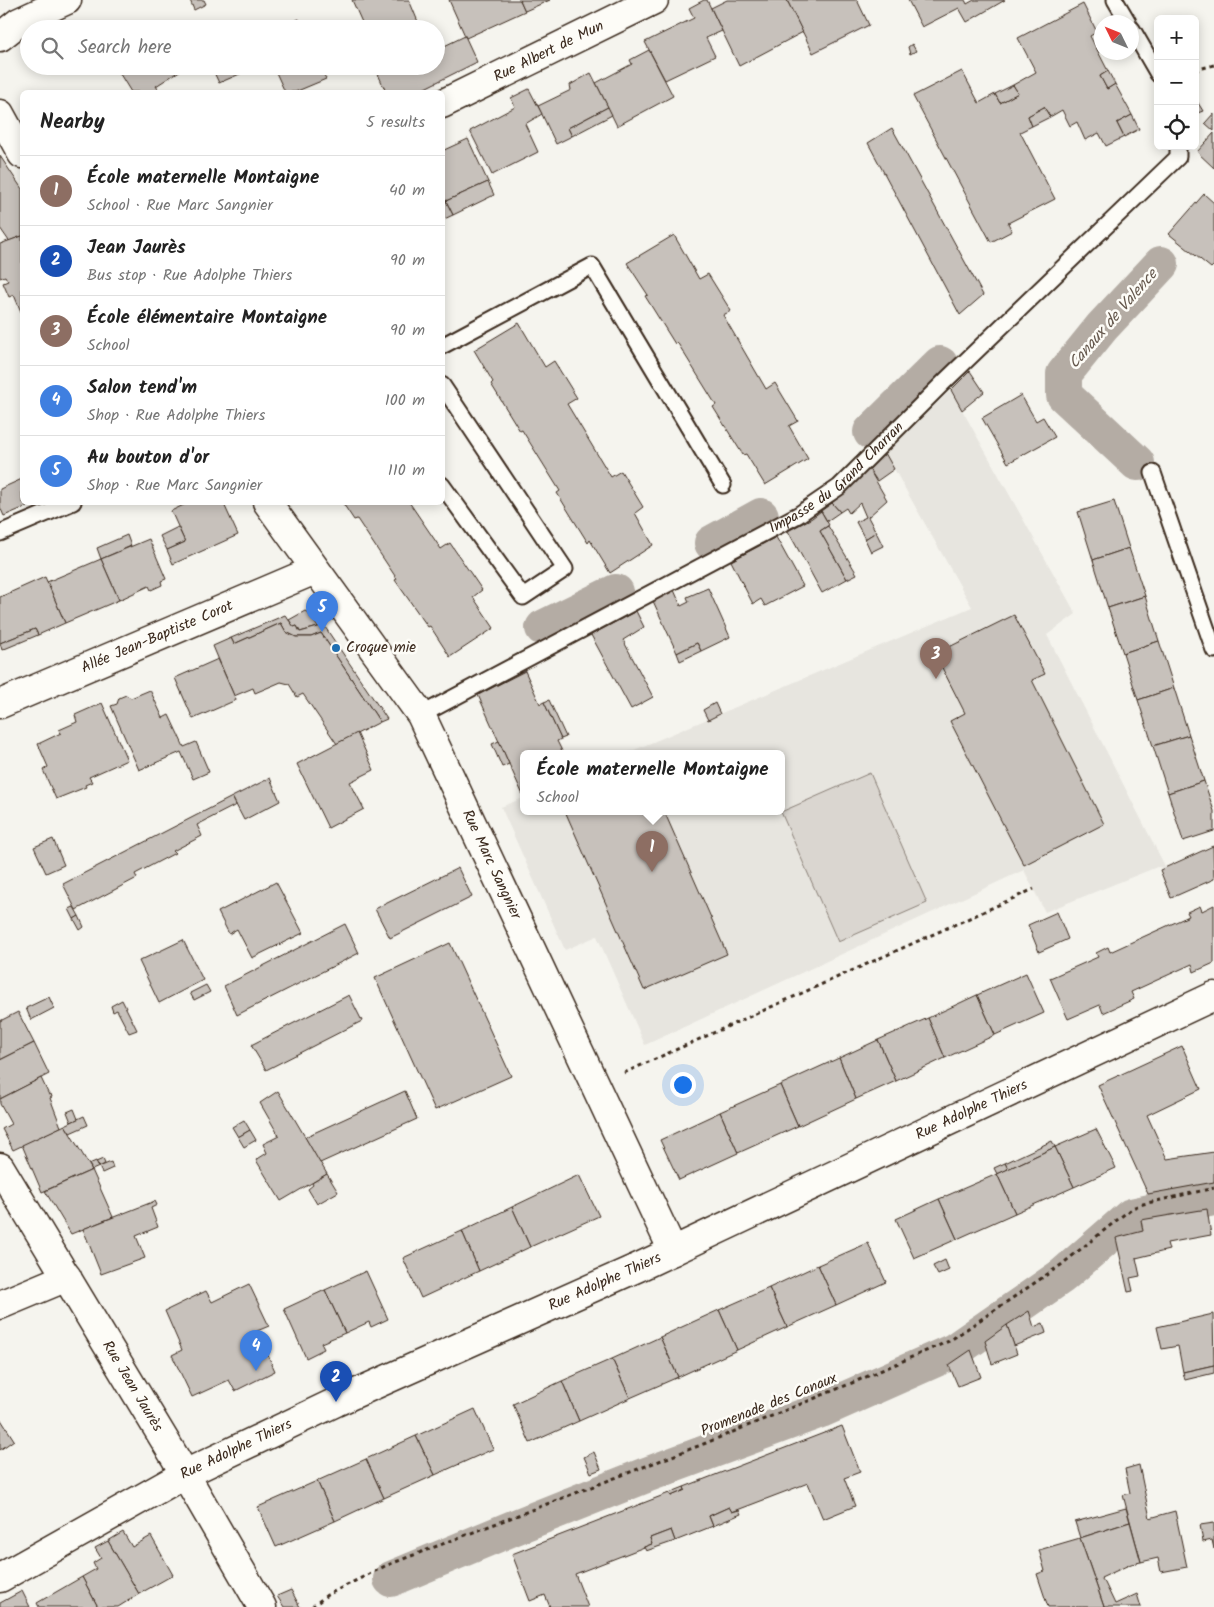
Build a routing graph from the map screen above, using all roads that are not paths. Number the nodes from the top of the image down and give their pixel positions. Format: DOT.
graph roads {
  1 [pos="654,0"];
  2 [pos="1114,0"];
  3 [pos="58,4"];
  4 [pos="1124,15"];
  5 [pos="23,20"];
  6 [pos="20,22"];
  7 [pos="6,28"];
  8 [pos="1139,41"];
  9 [pos="1154,67"];
  10 [pos="445,103"];
  11 [pos="0,114"];
  12 [pos="20,150"];
  13 [pos="1178,150"];
  14 [pos="445,344"];
  15 [pos="445,389"];
  16 [pos="1153,474"];
  17 [pos="723,485"];
  18 [pos="445,489"];
  19 [pos="66,505"];
  20 [pos="269,505"];
  21 [pos="0,533"];
  22 [pos="315,570"];
  23 [pos="1214,650"];
  24 [pos="0,704"];
  25 [pos="421,715"];
  26 [pos="1214,996"];
  27 [pos="0,1168"];
  28 [pos="673,1251"];
  29 [pos="67,1277"];
  30 [pos="0,1305"];
  31 [pos="185,1474"];
  32 [pos="0,1578"];
  33 [pos="262,1607"];
  1 -- 10 [label="street, Rue Albert de Mun"];
  2 -- 4 [label="lane"];
  3 -- 5 [label="street"];
  6 -- 7 [label="street"];
  8 -- 9 [label="lane"];
  11 -- 12 [label="street"];
  13 -- 25 [label="lane, Impasse du Grand Charran"];
  14 -- 17 [label="lane"];
  15 -- 18 [label="lane"];
  16 -- 23 [label="lane"];
  19 -- 21 [label="lane"];
  20 -- 22 [label="street, Rue Marc Sangnier"];
  22 -- 24 [label="street, Allée Jean-Baptiste Corot"];
  22 -- 25 [label="street, Rue Marc Sangnier"];
  25 -- 28 [label="street, Rue Marc Sangnier"];
  26 -- 28 [label="street, Rue Adolphe Thiers"];
  27 -- 29 [label="street, Rue Jean Jaurès"];
  28 -- 31 [label="street, Rue Adolphe Thiers"];
  29 -- 30 [label="street"];
  29 -- 31 [label="street, Rue Jean Jaurès"];
  31 -- 32 [label="street, Rue Adolphe Thiers"];
  31 -- 33 [label="street, Rue Jean Jaurès"];
}
